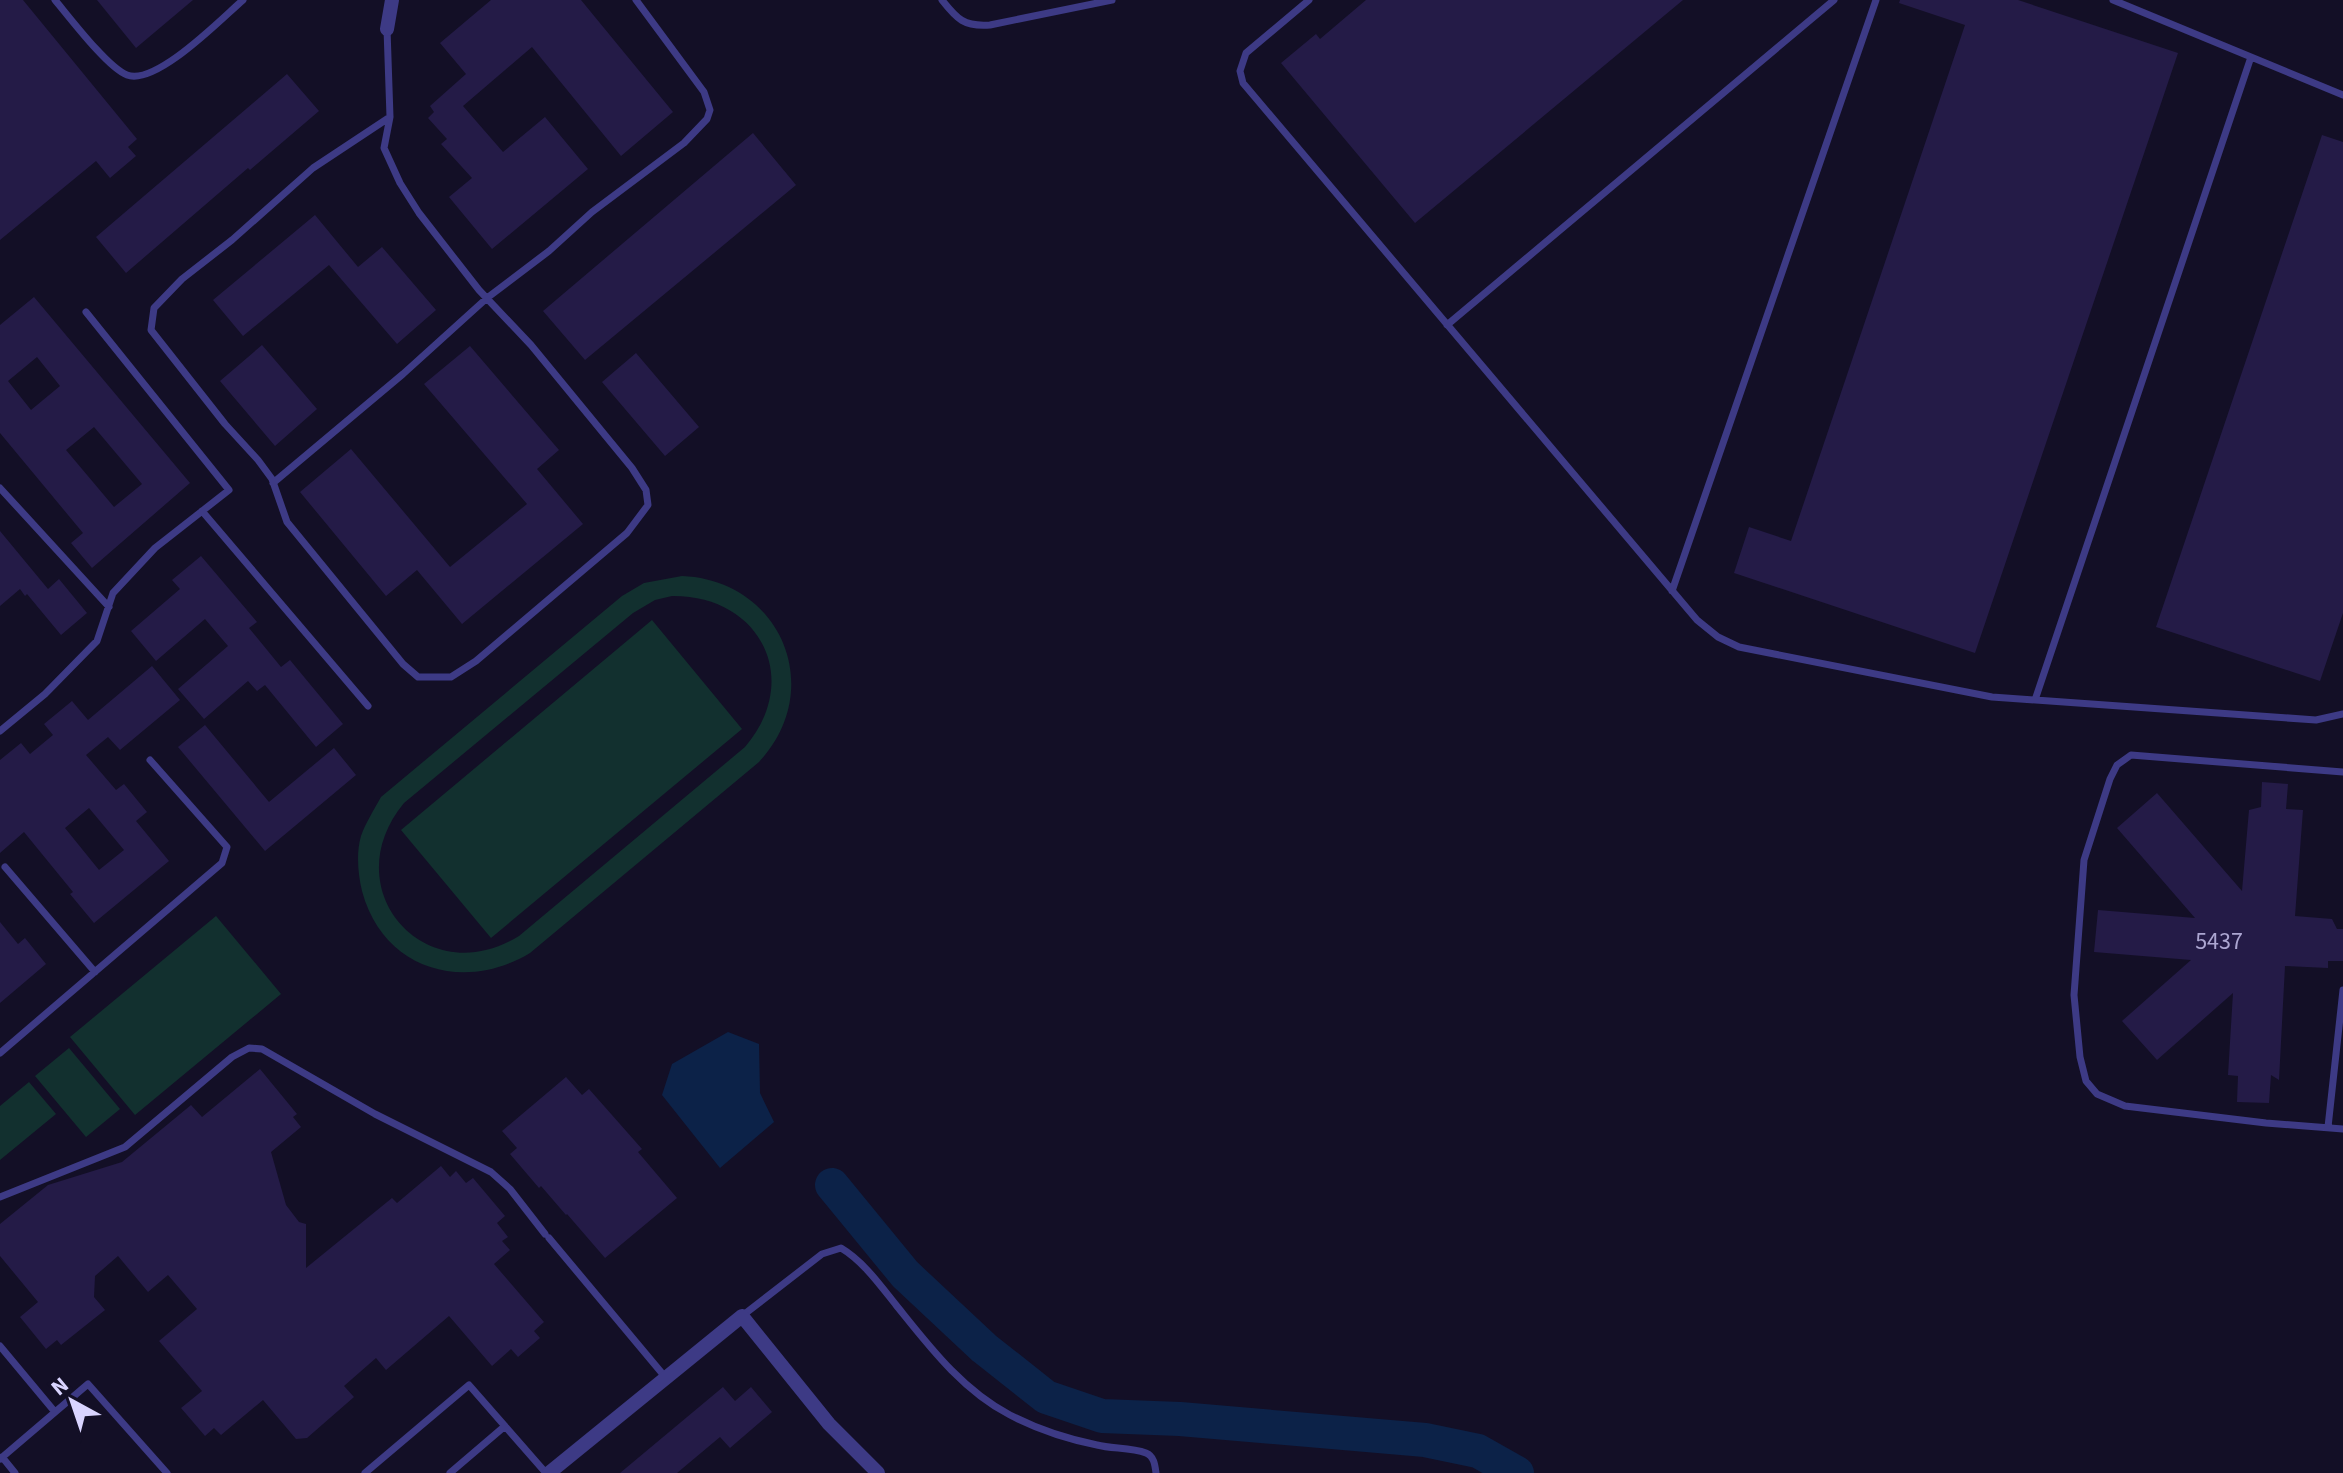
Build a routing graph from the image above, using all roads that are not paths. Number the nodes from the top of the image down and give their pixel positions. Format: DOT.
graph roads {
  1 [pos="55,0"];
  2 [pos="243,0"];
  3 [pos="392,0"];
  4 [pos="636,0"];
  5 [pos="942,0"];
  6 [pos="1112,0"];
  7 [pos="1309,0"];
  8 [pos="1834,0"];
  9 [pos="1876,0"];
  10 [pos="2113,0"];
  11 [pos="387,29"];
  12 [pos="2251,57"];
  13 [pos="2343,95"];
  14 [pos="390,117"];
  15 [pos="487,298"];
  16 [pos="86,312"];
  17 [pos="1447,325"];
  18 [pos="273,483"];
  19 [pos="0,488"];
  20 [pos="202,511"];
  21 [pos="1672,591"];
  22 [pos="109,607"];
  23 [pos="2035,700"];
  24 [pos="368,706"];
  25 [pos="2343,714"];
  26 [pos="0,731"];
  27 [pos="150,760"];
  28 [pos="2343,772"];
  29 [pos="5,867"];
  30 [pos="95,972"];
  31 [pos="2343,990"];
  32 [pos="0,1053"];
  33 [pos="2328,1127"];
  34 [pos="2343,1129"];
  35 [pos="0,1197"];
  36 [pos="742,1316"];
  37 [pos="0,1346"];
  38 [pos="666,1378"];
  39 [pos="55,1412"];
  40 [pos="505,1426"];
  41 [pos="1,1458"];
  42 [pos="15,1473"];
  43 [pos="167,1473"];
  44 [pos="365,1473"];
  45 [pos="450,1473"];
  46 [pos="548,1473"];
  47 [pos="878,1473"];
  48 [pos="1156,1473"];
  1 -- 2 [label="lane"];
  3 -- 11 [label="street"];
  4 -- 15 [label="lane"];
  5 -- 6 [label="lane"];
  7 -- 17 [label="lane"];
  8 -- 17 [label="lane"];
  9 -- 21 [label="lane"];
  10 -- 12 [label="lane"];
  11 -- 14 [label="lane"];
  12 -- 13 [label="lane"];
  12 -- 23 [label="lane"];
  14 -- 15 [label="lane"];
  14 -- 18 [label="lane"];
  15 -- 18 [label="lane"];
  15 -- 18 [label="lane"];
  16 -- 20 [label="lane"];
  17 -- 21 [label="lane"];
  19 -- 22 [label="lane"];
  20 -- 22 [label="lane"];
  20 -- 24 [label="lane"];
  21 -- 23 [label="lane"];
  22 -- 26 [label="lane"];
  23 -- 25 [label="lane"];
  27 -- 30 [label="lane"];
  28 -- 33 [label="lane"];
  29 -- 30 [label="lane"];
  30 -- 32 [label="lane"];
  31 -- 33 [label="lane"];
  33 -- 34 [label="lane"];
  35 -- 38 [label="lane"];
  36 -- 38 [label="street"];
  36 -- 47 [label="street"];
  36 -- 48 [label="lane"];
  37 -- 39 [label="lane"];
  38 -- 46 [label="street"];
  39 -- 41 [label="lane"];
  39 -- 43 [label="lane"];
  40 -- 44 [label="lane"];
  40 -- 45 [label="lane"];
  40 -- 46 [label="lane"];
  41 -- 42 [label="lane"];
}
